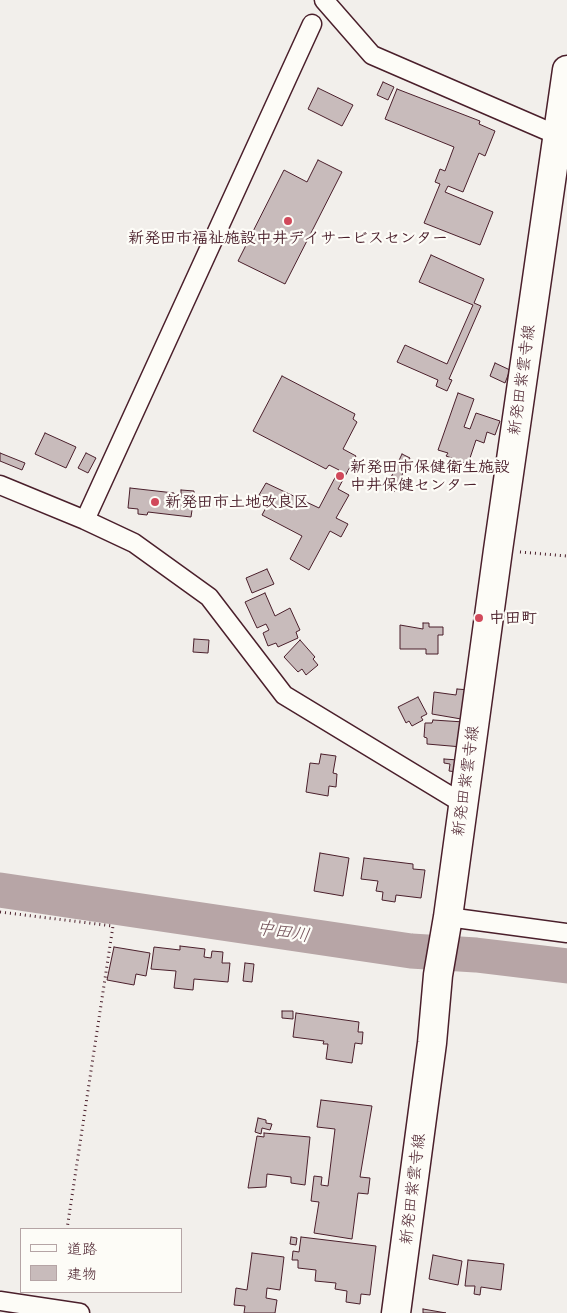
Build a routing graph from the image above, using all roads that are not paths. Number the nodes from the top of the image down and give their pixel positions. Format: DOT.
graph roads {
  1 [pos="324,0"];
  2 [pos="312,24"];
  3 [pos="567,70"];
  4 [pos="558,135"];
  5 [pos="0,485"];
  6 [pos="84,520"];
  7 [pos="462,803"];
  8 [pos="447,923"];
  9 [pos="567,933"];
  10 [pos="0,1300"];
  11 [pos="80,1313"];
  12 [pos="396,1313"];
  1 -- 4 [label="street"];
  2 -- 6 [label="street"];
  3 -- 4 [label="main road, 新発田紫雲寺線"];
  4 -- 7 [label="main road, 新発田紫雲寺線"];
  5 -- 6 [label="street"];
  6 -- 7 [label="street"];
  7 -- 8 [label="main road, 新発田紫雲寺線"];
  8 -- 9 [label="street"];
  8 -- 12 [label="main road, 新発田紫雲寺線"];
  10 -- 11 [label="street"];
}
